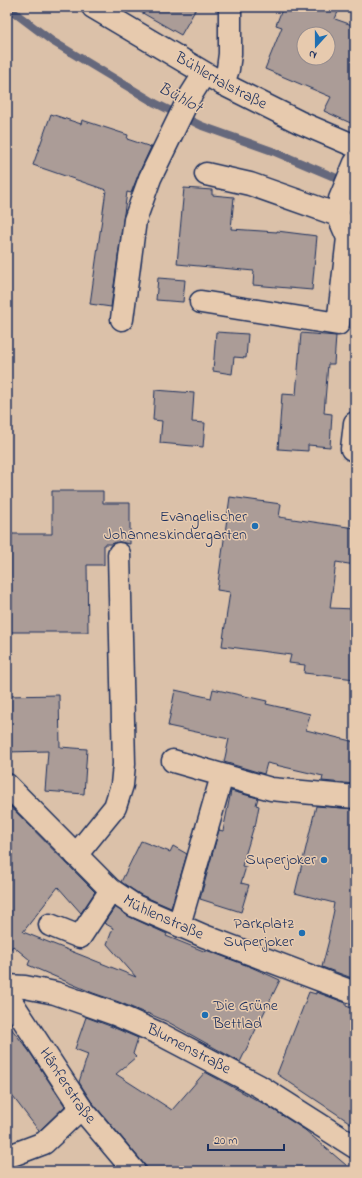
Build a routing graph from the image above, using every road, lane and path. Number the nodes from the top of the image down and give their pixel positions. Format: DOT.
graph roads {
  1 [pos="93,7"];
  2 [pos="230,7"];
  3 [pos="213,79"];
  4 [pos="355,158"];
  5 [pos="206,174"];
  6 [pos="339,207"];
  7 [pos="201,302"];
  8 [pos="122,320"];
  9 [pos="355,423"];
  10 [pos="355,449"];
  11 [pos="119,554"];
  12 [pos="174,761"];
  13 [pos="222,776"];
  14 [pos="7,785"];
  15 [pos="355,797"];
  16 [pos="76,855"];
  17 [pos="111,890"];
  18 [pos="50,925"];
  19 [pos="179,925"];
  20 [pos="7,986"];
  21 [pos="355,993"];
  22 [pos="7,995"];
  23 [pos="81,1108"];
  24 [pos="355,1147"];
  25 [pos="7,1157"];
  26 [pos="134,1171"];
  1 -- 3 [label="street, Bühlertalstraße"];
  2 -- 3 [label="street"];
  3 -- 4 [label="street, Bühlertalstraße"];
  3 -- 8 [label="street"];
  4 -- 6 [label="street"];
  5 -- 6 [label="street"];
  6 -- 7 [label="street"];
  9 -- 10 [label="street"];
  11 -- 16 [label="street"];
  12 -- 13 [label="street"];
  13 -- 15 [label="street"];
  13 -- 19 [label="street"];
  14 -- 16 [label="street, Mühlenstraße"];
  16 -- 17 [label="street, Mühlenstraße"];
  17 -- 18 [label="street"];
  17 -- 19 [label="street, Mühlenstraße"];
  19 -- 21 [label="street, Mühlenstraße"];
  20 -- 24 [label="street, Blumenstraße"];
  22 -- 23 [label="street, Hänferstraße"];
  23 -- 25 [label="street"];
  23 -- 26 [label="street, Hänferstraße"];
}
